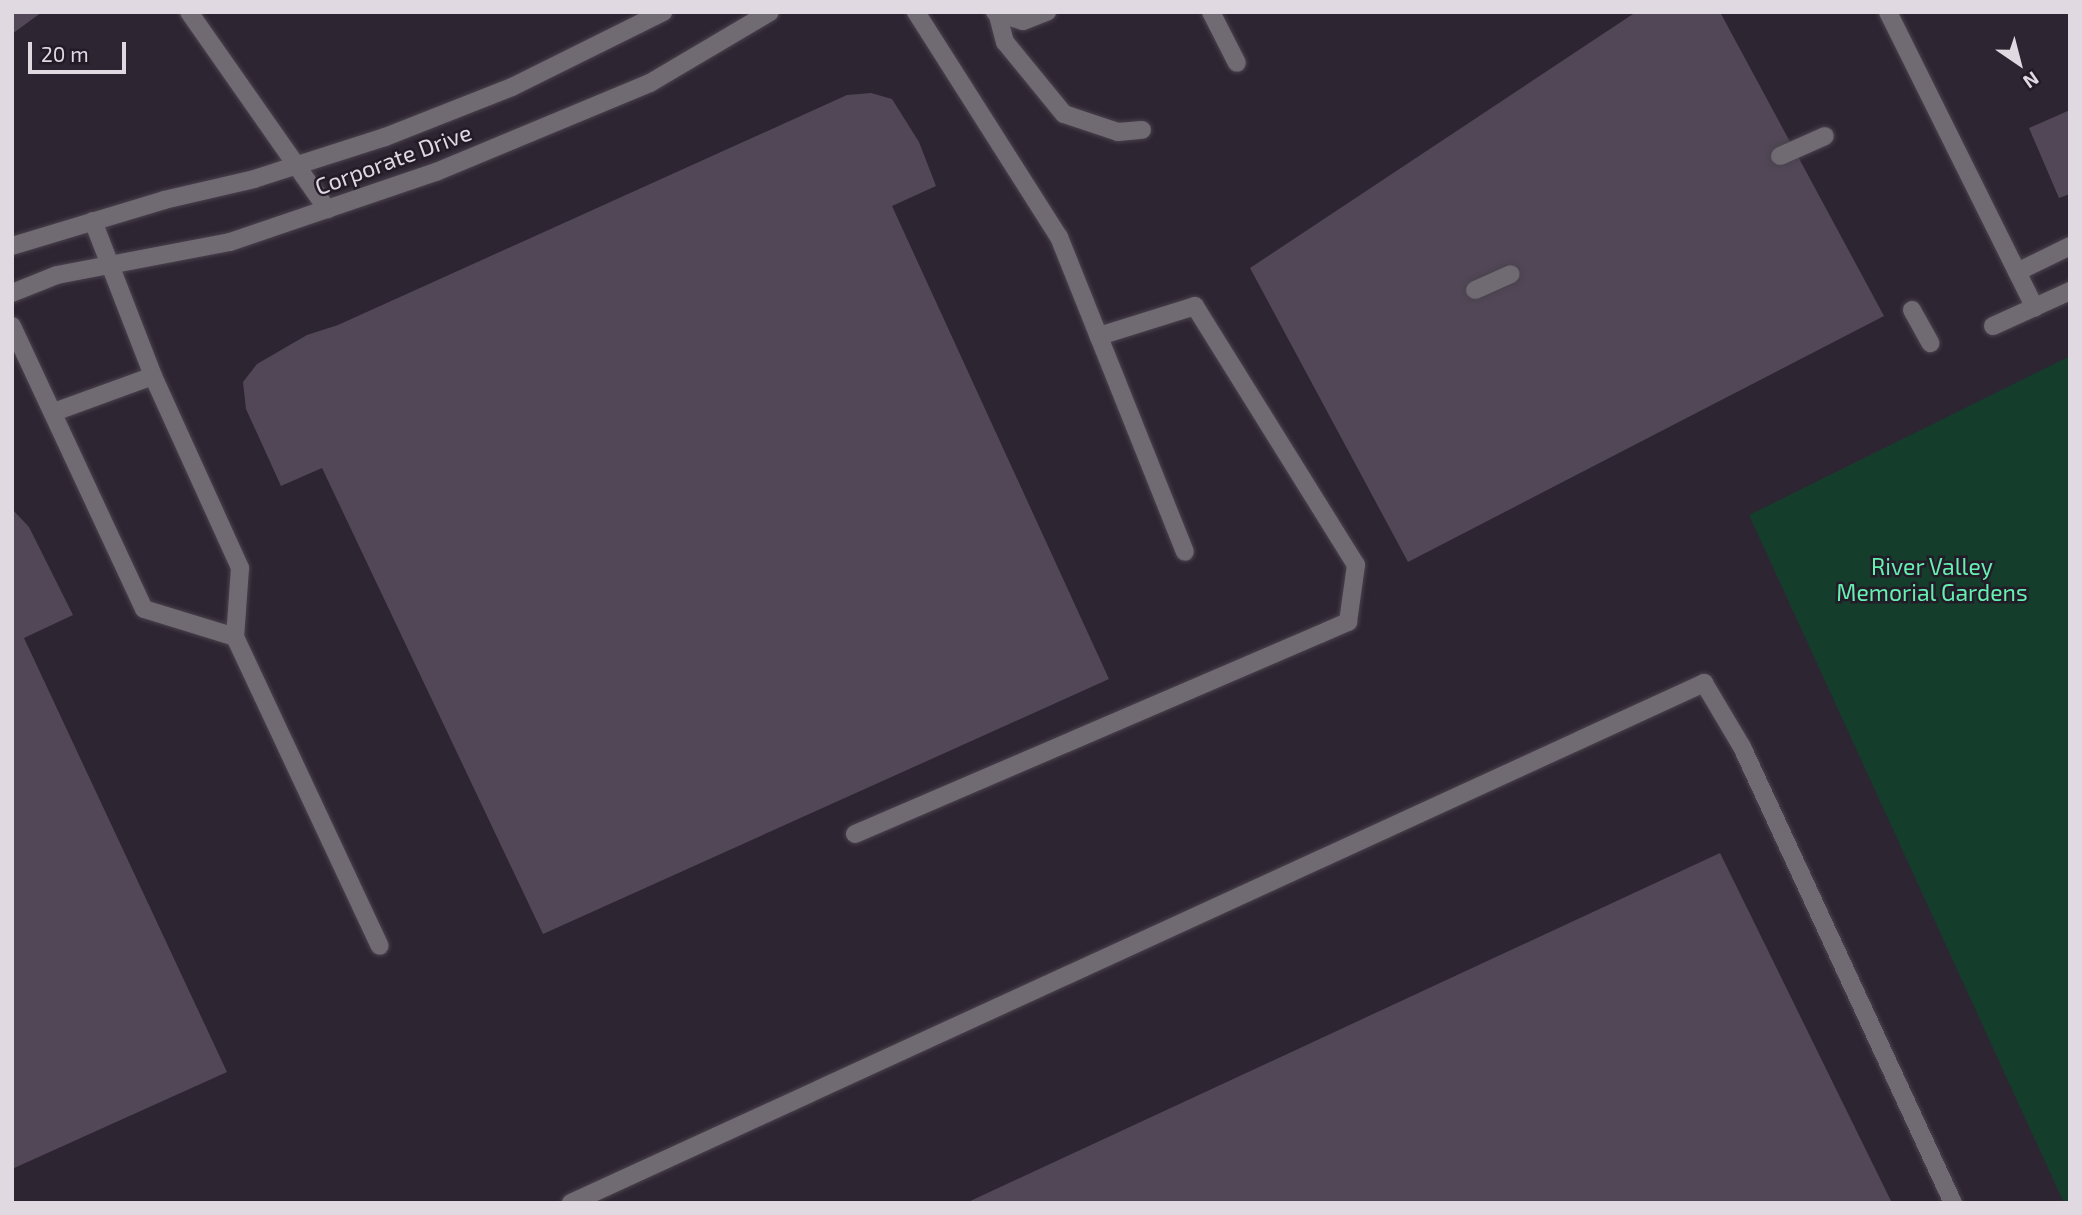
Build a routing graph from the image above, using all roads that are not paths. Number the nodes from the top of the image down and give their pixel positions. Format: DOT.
graph roads {
  1 [pos="189,12"];
  2 [pos="663,12"];
  3 [pos="770,12"];
  4 [pos="916,12"];
  5 [pos="1047,12"];
  6 [pos="1211,12"];
  7 [pos="1888,12"];
  8 [pos="997,14"];
  9 [pos="1237,63"];
  10 [pos="1142,131"];
  11 [pos="1825,136"];
  12 [pos="1780,156"];
  13 [pos="295,166"];
  14 [pos="327,209"];
  15 [pos="93,221"];
  16 [pos="12,246"];
  17 [pos="2070,246"];
  18 [pos="109,265"];
  19 [pos="2017,272"];
  20 [pos="1511,274"];
  21 [pos="1475,290"];
  22 [pos="2070,291"];
  23 [pos="12,293"];
  24 [pos="2035,308"];
  25 [pos="1912,310"];
  26 [pos="12,326"];
  27 [pos="1993,326"];
  28 [pos="1099,337"];
  29 [pos="1930,343"];
  30 [pos="153,376"];
  31 [pos="54,412"];
  32 [pos="1185,552"];
  33 [pos="235,637"];
  34 [pos="855,834"];
  35 [pos="380,946"];
  36 [pos="571,1203"];
  37 [pos="1953,1203"];
  1 -- 13 [label="street"];
  2 -- 13 [label="street, Corporate Drive"];
  3 -- 14 [label="street, Corporate Drive"];
  4 -- 28 [label="street"];
  5 -- 8 [label="street"];
  6 -- 9 [label="street"];
  7 -- 19 [label="street"];
  8 -- 10 [label="street"];
  11 -- 12 [label="street"];
  13 -- 14 [label="street"];
  13 -- 15 [label="street, Corporate Drive"];
  14 -- 18 [label="street, Corporate Drive"];
  15 -- 16 [label="street, Corporate Drive"];
  15 -- 18 [label="street"];
  17 -- 19 [label="street"];
  18 -- 23 [label="street, Corporate Drive"];
  18 -- 30 [label="street"];
  19 -- 24 [label="street"];
  20 -- 21 [label="street"];
  22 -- 24 [label="street"];
  24 -- 27 [label="street"];
  25 -- 29 [label="street"];
  26 -- 31 [label="street"];
  28 -- 32 [label="street"];
  28 -- 34 [label="street"];
  30 -- 31 [label="street"];
  30 -- 33 [label="street"];
  31 -- 33 [label="street"];
  33 -- 35 [label="street"];
  36 -- 37 [label="street"];
}
